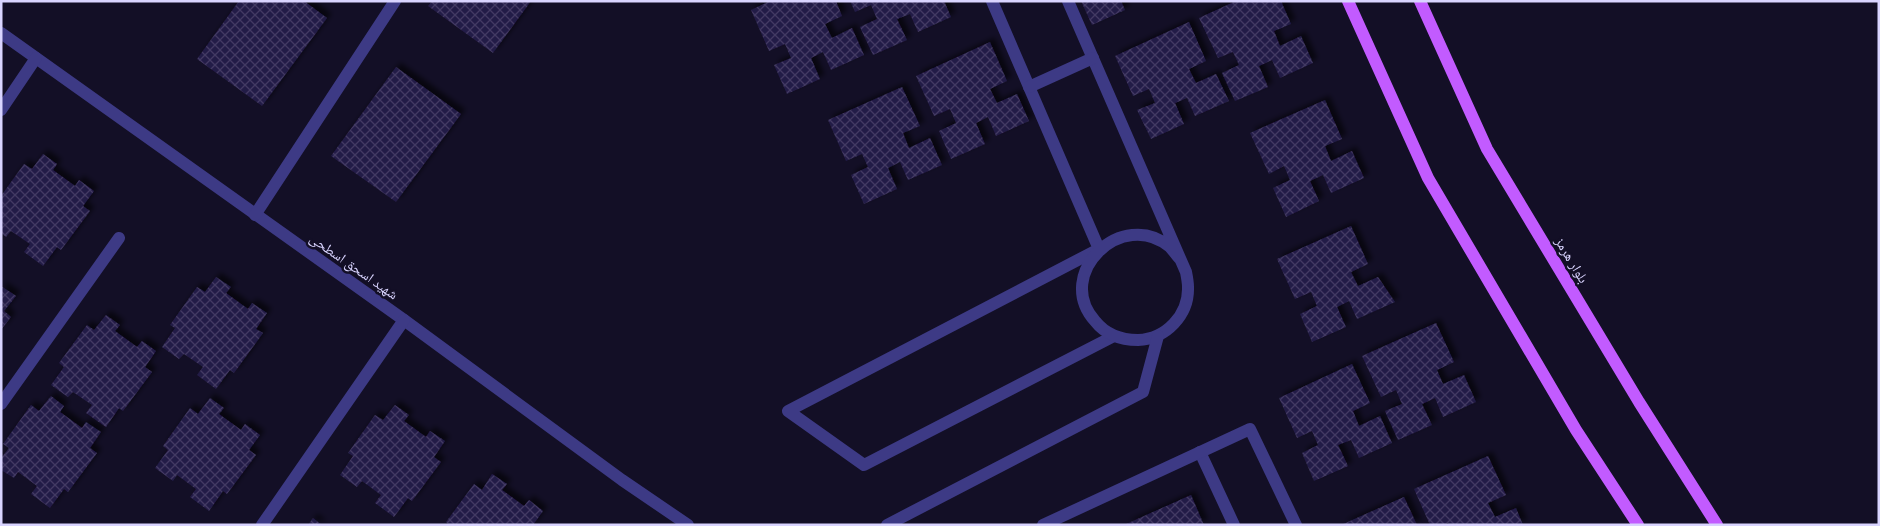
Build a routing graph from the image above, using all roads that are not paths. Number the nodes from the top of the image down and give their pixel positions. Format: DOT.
graph roads {
  1 [pos="396,1"];
  2 [pos="992,1"];
  3 [pos="1068,1"];
  4 [pos="1348,1"];
  5 [pos="1420,1"];
  6 [pos="1,33"];
  7 [pos="36,58"];
  8 [pos="1093,58"];
  9 [pos="1029,87"];
  10 [pos="1,110"];
  11 [pos="255,215"];
  12 [pos="119,238"];
  13 [pos="1099,249"];
  14 [pos="1180,259"];
  15 [pos="404,320"];
  16 [pos="1114,336"];
  17 [pos="1158,336"];
  18 [pos="1,404"];
  19 [pos="1200,452"];
  20 [pos="262,525"];
  21 [pos="688,525"];
  22 [pos="887,525"];
  23 [pos="1043,525"];
  24 [pos="1234,525"];
  25 [pos="1296,525"];
  26 [pos="1638,525"];
  27 [pos="1717,525"];
  1 -- 11 [label="street"];
  2 -- 9 [label="street"];
  3 -- 8 [label="street"];
  4 -- 26 [label="main road"];
  5 -- 27 [label="main road, بلوار هرمز"];
  6 -- 7 [label="street, شهید اسحق اسطحی"];
  7 -- 10 [label="street"];
  7 -- 11 [label="street, شهید اسحق اسطحی"];
  8 -- 9 [label="street"];
  8 -- 14 [label="street"];
  9 -- 13 [label="street"];
  11 -- 15 [label="street, شهید اسحق اسطحی"];
  12 -- 18 [label="street"];
  13 -- 14 [label="street"];
  13 -- 16 [label="street"];
  13 -- 16 [label="street"];
  14 -- 17 [label="street"];
  15 -- 20 [label="street"];
  15 -- 21 [label="street, شهید اسحق اسطحی"];
  16 -- 17 [label="street"];
  17 -- 22 [label="street"];
  19 -- 23 [label="street"];
  19 -- 24 [label="street"];
  19 -- 25 [label="street"];
}
